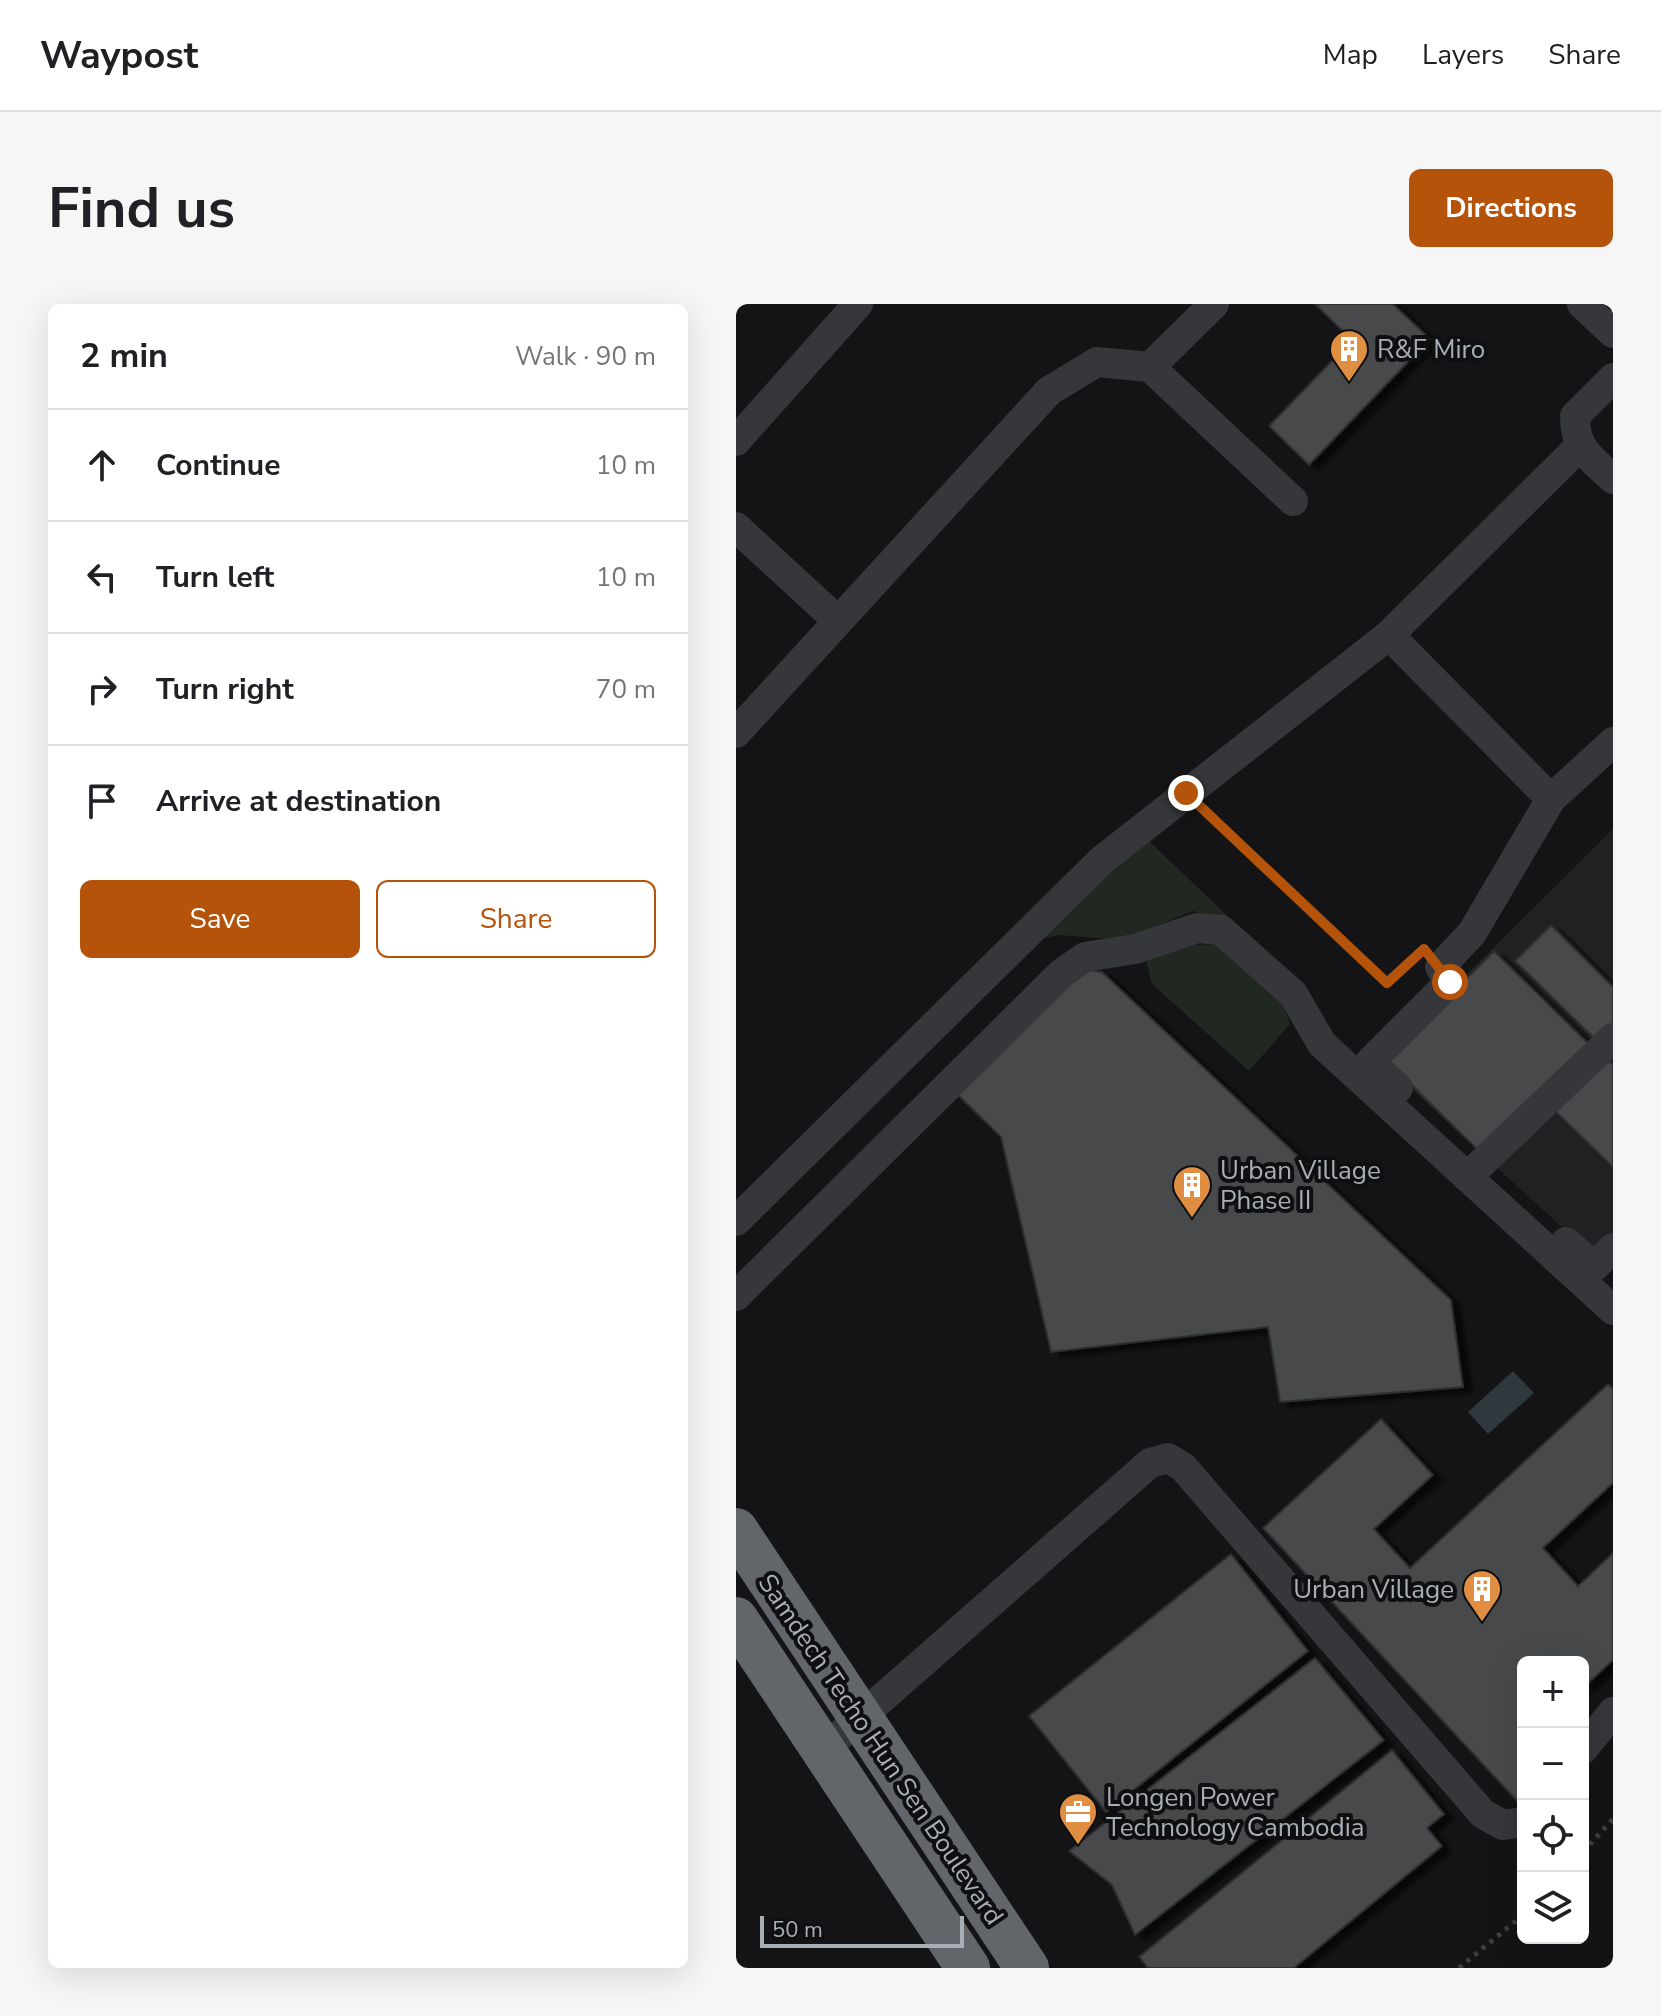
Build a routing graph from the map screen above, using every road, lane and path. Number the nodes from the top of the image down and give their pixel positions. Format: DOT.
graph roads {
  1 [pos="858,304"];
  2 [pos="1214,304"];
  3 [pos="1582,304"];
  4 [pos="1613,333"];
  5 [pos="1150,367"];
  6 [pos="1613,378"];
  7 [pos="736,441"];
  8 [pos="1579,447"];
  9 [pos="1613,479"];
  10 [pos="1293,501"];
  11 [pos="736,527"];
  12 [pos="838,621"];
  13 [pos="1389,635"];
  14 [pos="736,733"];
  15 [pos="1613,742"];
  16 [pos="1186,793"];
  17 [pos="1551,799"];
  18 [pos="1440,967"];
  19 [pos="1613,1038"];
  20 [pos="1474,1170"];
  21 [pos="736,1221"];
  22 [pos="1613,1248"];
  23 [pos="736,1296"];
  24 [pos="1613,1310"];
  25 [pos="736,1530"];
  26 [pos="736,1619"];
  27 [pos="1613,1712"];
  28 [pos="860,1717"];
  29 [pos="1589,1742"];
  30 [pos="823,1750"];
  31 [pos="1613,1819"];
  32 [pos="1517,1823"];
  33 [pos="1589,1845"];
  34 [pos="1517,1920"];
  35 [pos="968,1968"];
  36 [pos="1027,1968"];
  37 [pos="1459,1968"];
  1 -- 7 [label="street"];
  2 -- 5 [label="street"];
  3 -- 4 [label="street"];
  5 -- 10 [label="street"];
  5 -- 12 [label="street"];
  6 -- 8 [label="street"];
  8 -- 9 [label="street"];
  8 -- 13 [label="street"];
  11 -- 12 [label="street"];
  12 -- 14 [label="street"];
  13 -- 16 [label="street"];
  13 -- 17 [label="street"];
  15 -- 17 [label="street"];
  16 -- 18 [label="path"];
  16 -- 21 [label="street"];
  17 -- 18 [label="street"];
  18 -- 20 [label="street"];
  19 -- 20 [label="street"];
  20 -- 22 [label="street"];
  20 -- 23 [label="street"];
  20 -- 24 [label="street"];
  25 -- 28 [label="highway, Samdech Techo Hun Sen Boulevard"];
  26 -- 30 [label="highway, Samdech Techo Hun Sen Boulevard"];
  27 -- 29 [label="street"];
  28 -- 30 [label="street"];
  28 -- 32 [label="street"];
  28 -- 36 [label="highway, Samdech Techo Hun Sen Boulevard"];
  30 -- 35 [label="highway, Samdech Techo Hun Sen Boulevard"];
  31 -- 33 [label="path"];
  34 -- 37 [label="path"];
}
